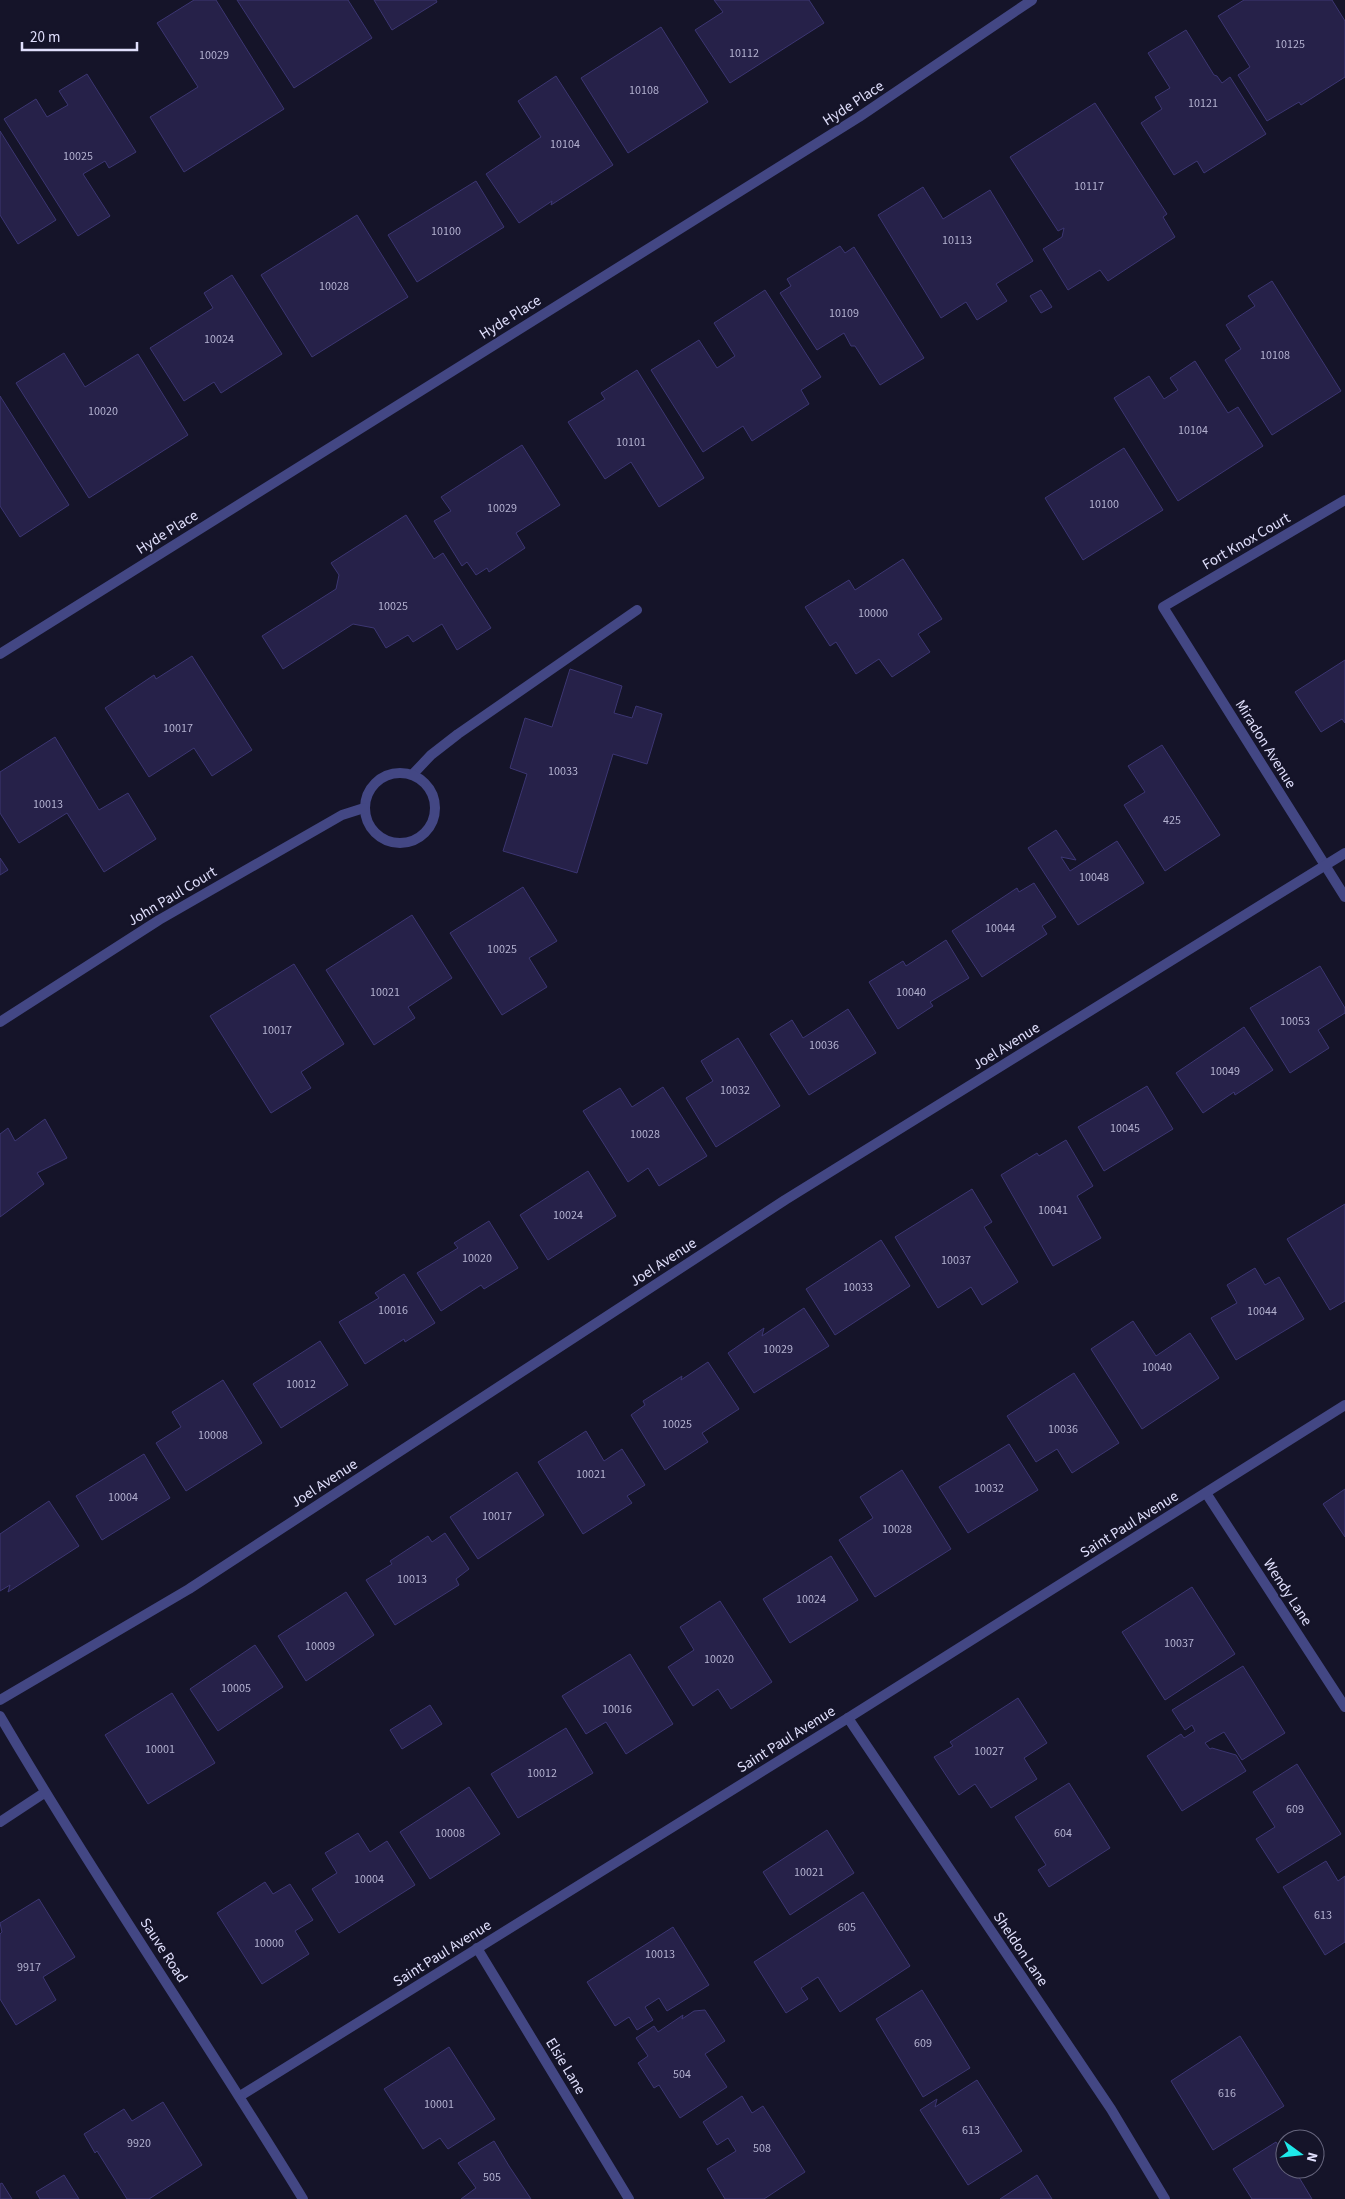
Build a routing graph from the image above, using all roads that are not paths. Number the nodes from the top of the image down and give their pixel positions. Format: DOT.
graph roads {
  1 [pos="1032,0"];
  2 [pos="1345,500"];
  3 [pos="1162,607"];
  4 [pos="637,610"];
  5 [pos="0,654"];
  6 [pos="413,774"];
  7 [pos="364,808"];
  8 [pos="1345,853"];
  9 [pos="1325,866"];
  10 [pos="1345,897"];
  11 [pos="0,1022"];
  12 [pos="1345,1404"];
  13 [pos="1206,1494"];
  14 [pos="0,1700"];
  15 [pos="1345,1707"];
  16 [pos="0,1716"];
  17 [pos="848,1718"];
  18 [pos="44,1793"];
  19 [pos="0,1822"];
  20 [pos="477,1948"];
  21 [pos="240,2096"];
  22 [pos="301,2198"];
  23 [pos="629,2199"];
  24 [pos="1165,2199"];
  1 -- 5 [label="street, Hyde Place"];
  2 -- 3 [label="street, Fort Knox Court"];
  3 -- 9 [label="street, Miradon Avenue"];
  4 -- 6 [label="street"];
  6 -- 7 [label="street"];
  6 -- 7 [label="street"];
  7 -- 11 [label="street, John Paul Court"];
  8 -- 9 [label="street, Joel Avenue"];
  9 -- 10 [label="street, Miradon Avenue"];
  9 -- 14 [label="street, Joel Avenue"];
  12 -- 13 [label="street, Saint Paul Avenue"];
  13 -- 15 [label="street, Wendy Lane"];
  13 -- 17 [label="street, Saint Paul Avenue"];
  16 -- 18 [label="street, Sauve Road"];
  17 -- 20 [label="street, Saint Paul Avenue"];
  17 -- 24 [label="street, Sheldon Lane"];
  18 -- 19 [label="street"];
  18 -- 21 [label="street, Sauve Road"];
  20 -- 21 [label="street, Saint Paul Avenue"];
  20 -- 23 [label="street, Elsie Lane"];
  21 -- 22 [label="street, Sauve Road"];
}
